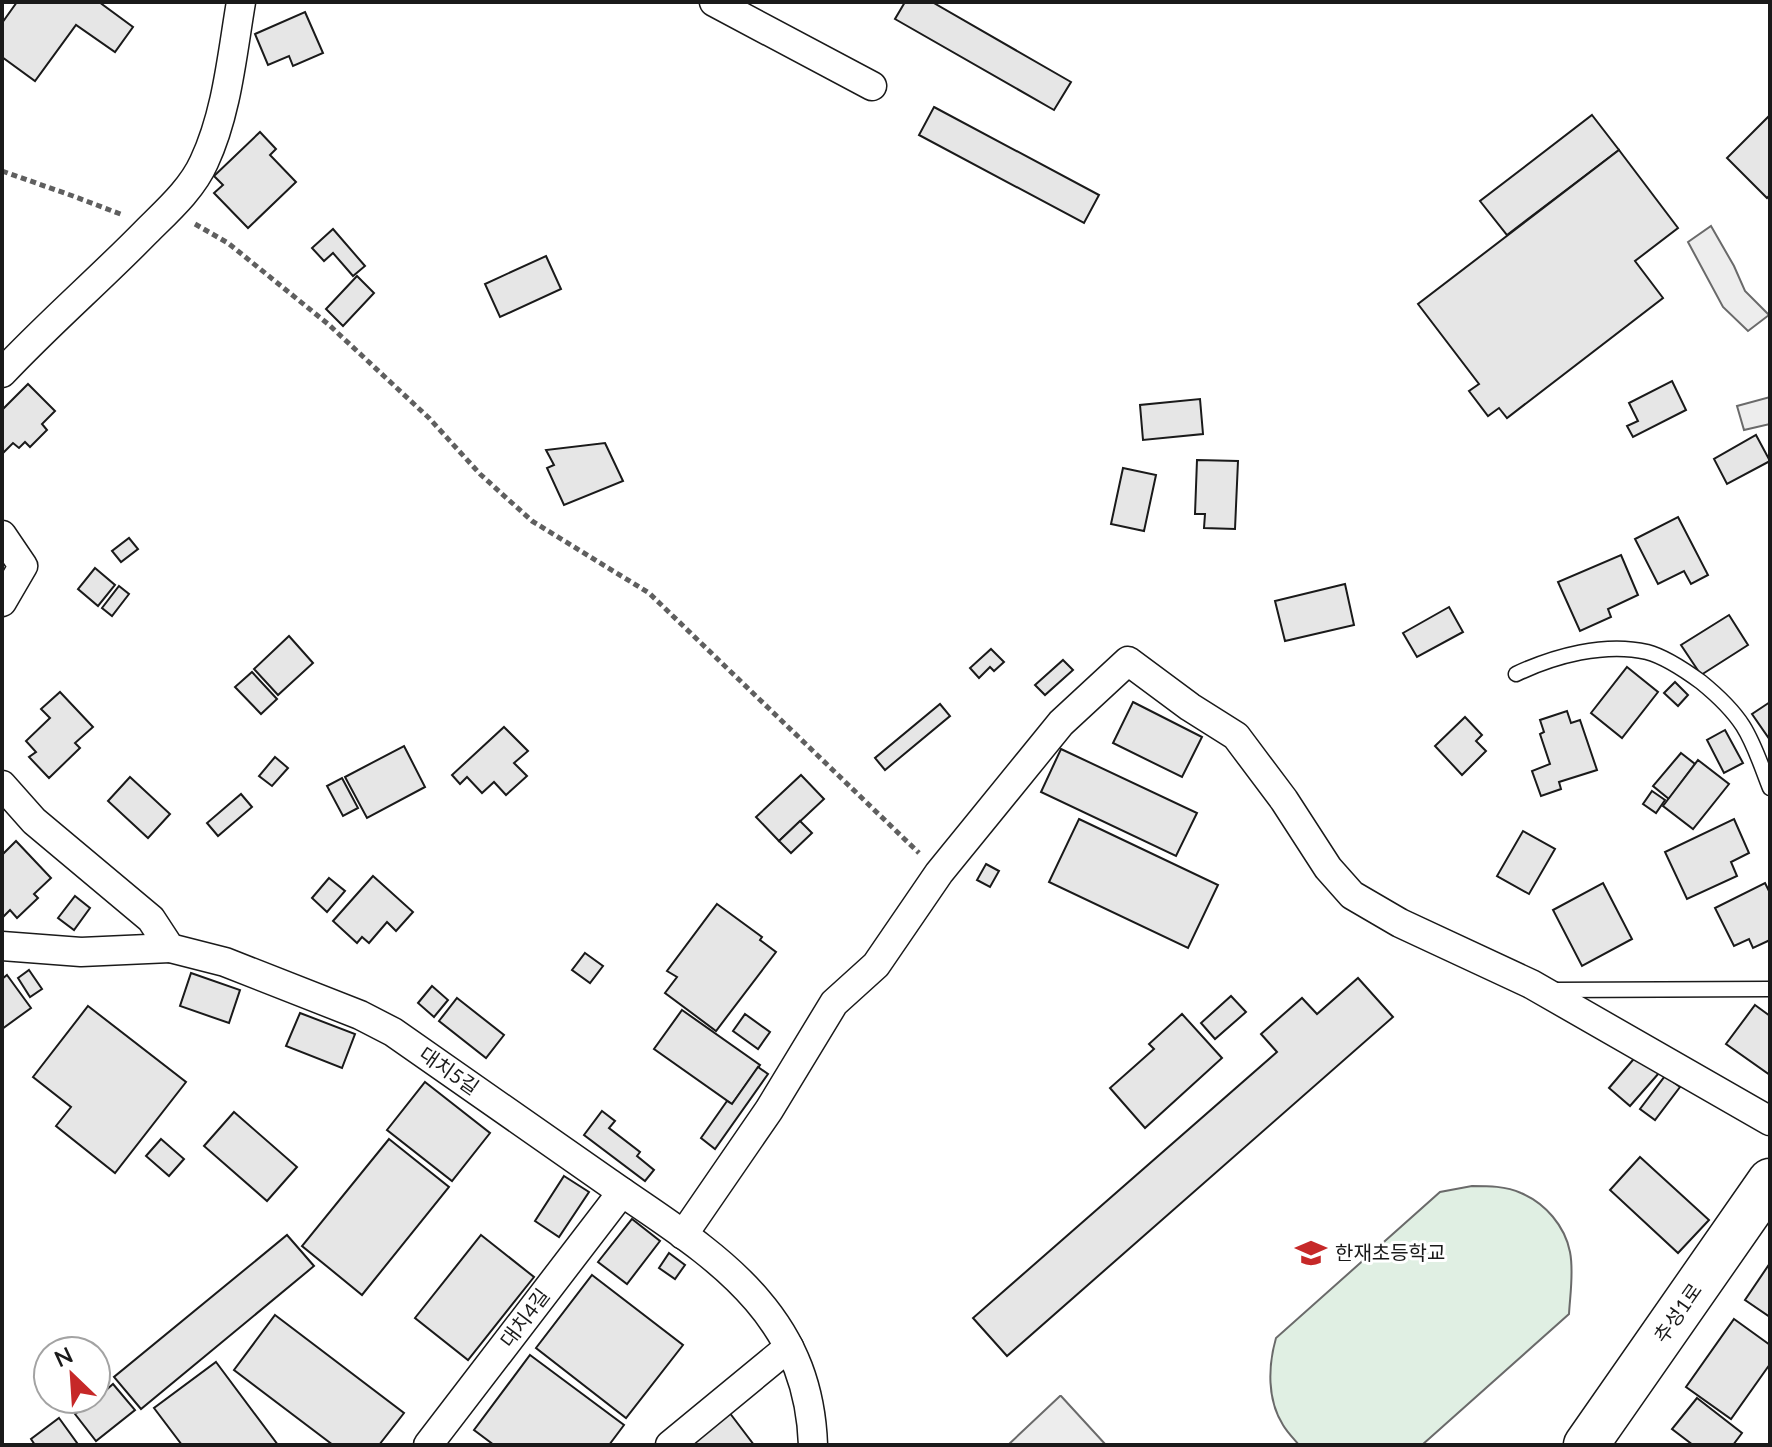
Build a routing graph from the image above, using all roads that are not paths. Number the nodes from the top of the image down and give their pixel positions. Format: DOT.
graph roads {
  1 [pos="241,2"];
  2 [pos="714,2"];
  3 [pos="872,86"];
  4 [pos="2,373"];
  5 [pos="2,535"];
  6 [pos="2,602"];
  7 [pos="1516,674"];
  8 [pos="2,785"];
  9 [pos="1770,788"];
  10 [pos="2,946"];
  11 [pos="170,948"];
  12 [pos="1770,989"];
  13 [pos="1542,990"];
  14 [pos="1770,1121"];
  15 [pos="1770,1181"];
  16 [pos="622,1192"];
  17 [pos="683,1235"];
  18 [pos="789,1347"];
  19 [pos="428,1445"];
  20 [pos="670,1445"];
  21 [pos="813,1445"];
  22 [pos="1586,1445"];
  1 -- 4 [label="street"];
  2 -- 3 [label="street"];
  5 -- 6 [label="street"];
  7 -- 9 [label="lane"];
  8 -- 11 [label="street"];
  10 -- 11 [label="street, 대치5길"];
  11 -- 16 [label="street, 대치5길"];
  12 -- 13 [label="lane"];
  13 -- 14 [label="street"];
  13 -- 17 [label="street"];
  15 -- 22 [label="main road, 추성1로"];
  16 -- 17 [label="street, 대치5길"];
  16 -- 19 [label="street, 대치4길"];
  17 -- 18 [label="street, 대치5길"];
  18 -- 20 [label="street"];
  18 -- 21 [label="street, 대치5길"];
}
